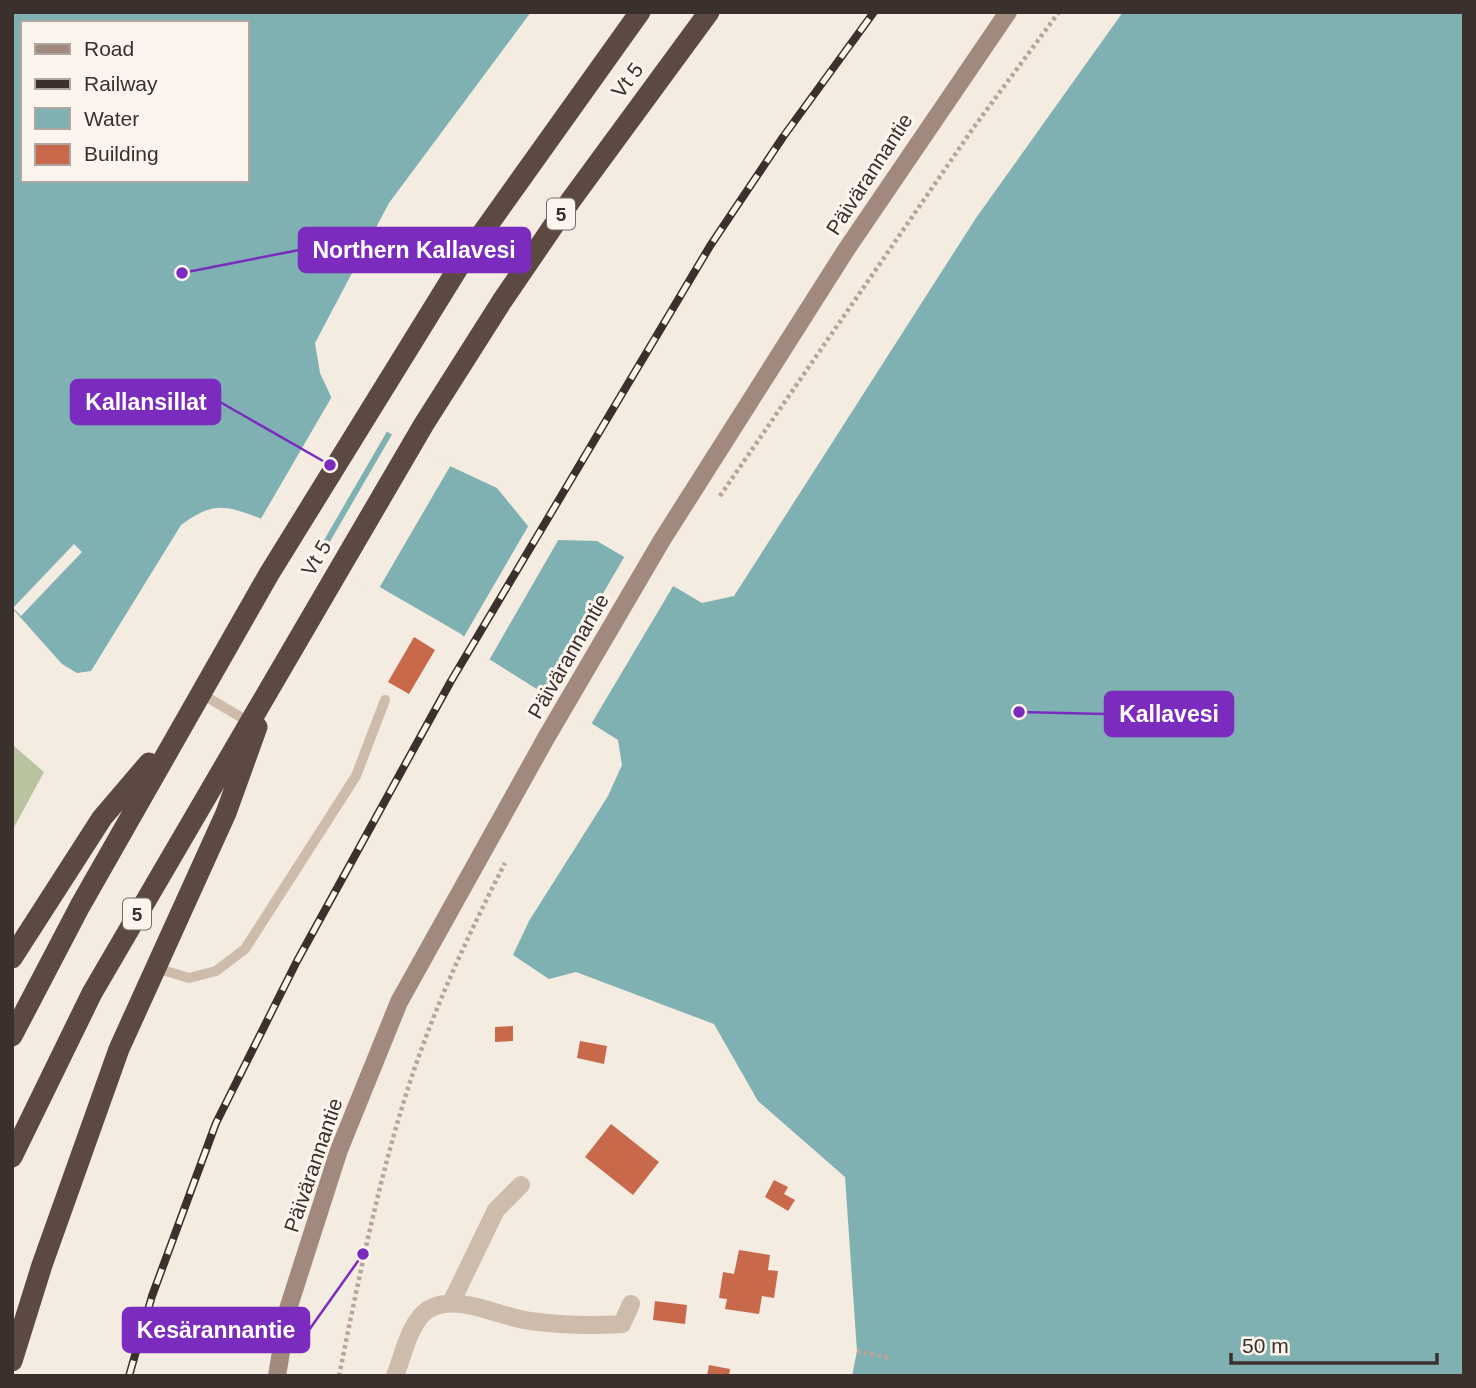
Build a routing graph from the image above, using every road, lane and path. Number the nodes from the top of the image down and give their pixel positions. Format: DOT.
graph roads {
  1 [pos="640,12"];
  2 [pos="709,12"];
  3 [pos="1008,12"];
  4 [pos="1059,12"];
  5 [pos="713,506"];
  6 [pos="275,678"];
  7 [pos="200,692"];
  8 [pos="385,700"];
  9 [pos="249,722"];
  10 [pos="178,730"];
  11 [pos="510,854"];
  12 [pos="12,958"];
  13 [pos="156,968"];
  14 [pos="12,1036"];
  15 [pos="12,1157"];
  16 [pos="521,1185"];
  17 [pos="451,1303"];
  18 [pos="631,1304"];
  19 [pos="857,1351"];
  20 [pos="890,1358"];
  21 [pos="12,1361"];
  22 [pos="277,1376"];
  23 [pos="339,1376"];
  24 [pos="395,1376"];
  1 -- 7 [label="highway, Vt 5"];
  2 -- 6 [label="highway, Vt 5 / 5"];
  3 -- 22 [label="main road, Päivärannantie"];
  4 -- 5 [label="path"];
  6 -- 9 [label="highway, Vt 5 / 5"];
  6 -- 13 [label="highway"];
  7 -- 9 [label="lane"];
  7 -- 10 [label="highway, Vt 5"];
  8 -- 13 [label="lane"];
  9 -- 15 [label="highway, Vt 5 / 5"];
  10 -- 12 [label="highway"];
  10 -- 14 [label="highway, Vt 5"];
  11 -- 23 [label="path"];
  13 -- 21 [label="highway"];
  16 -- 17 [label="street"];
  17 -- 18 [label="street"];
  17 -- 24 [label="street"];
  19 -- 20 [label="path"];
}
